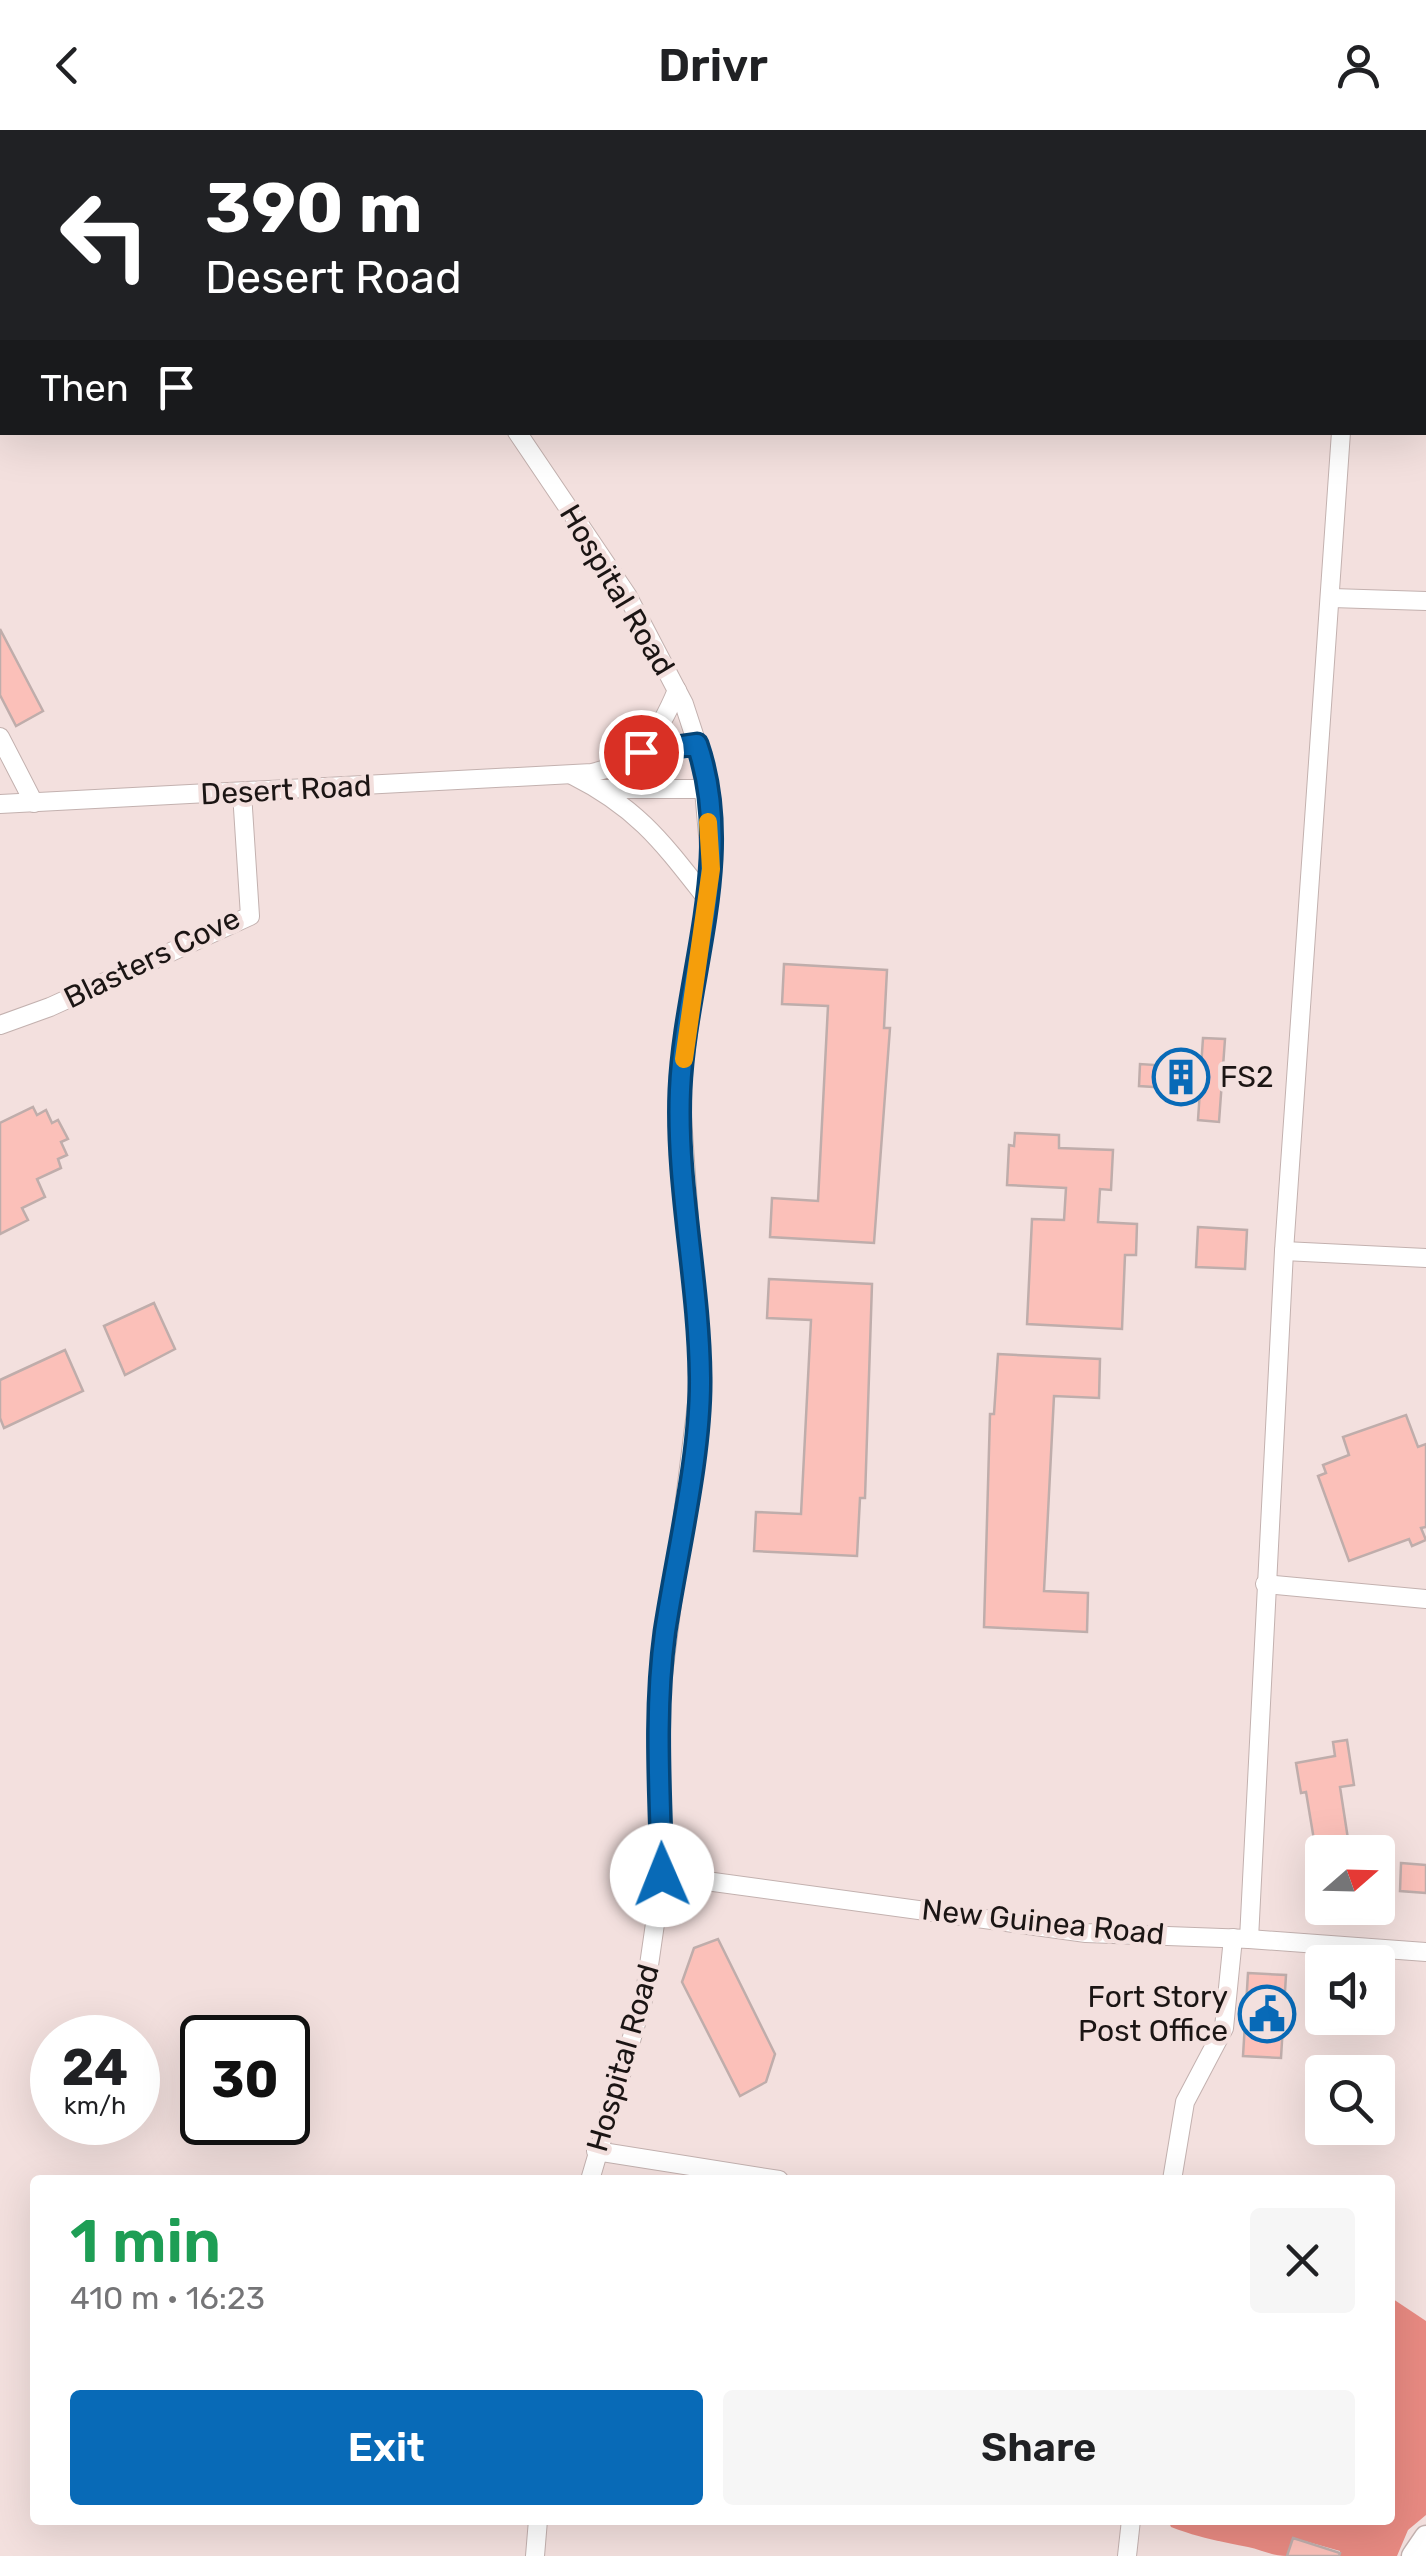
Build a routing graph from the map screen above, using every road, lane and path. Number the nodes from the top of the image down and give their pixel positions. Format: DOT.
graph roads {
  1 [pos="519,435"];
  2 [pos="1341,435"];
  3 [pos="1332,598"];
  4 [pos="1426,602"];
  5 [pos="677,690"];
  6 [pos="0,737"];
  7 [pos="697,744"];
  8 [pos="641,752"];
  9 [pos="571,775"];
  10 [pos="600,789"];
  11 [pos="706,789"];
  12 [pos="242,794"];
  13 [pos="34,803"];
  14 [pos="0,804"];
  15 [pos="707,899"];
  16 [pos="0,1025"];
  17 [pos="1284,1251"];
  18 [pos="1426,1258"];
  19 [pos="1265,1584"];
  20 [pos="1426,1599"];
  21 [pos="662,1875"];
  22 [pos="1241,1938"];
  23 [pos="1426,1952"];
  24 [pos="596,2152"];
  25 [pos="591,2175"];
  26 [pos="746,2175"];
  27 [pos="1173,2175"];
  28 [pos="538,2525"];
  29 [pos="1130,2525"];
  30 [pos="1426,2537"];
  31 [pos="535,2556"];
  32 [pos="1127,2556"];
  33 [pos="1413,2556"];
  1 -- 5 [label="street, Hospital Road"];
  2 -- 3 [label="street"];
  3 -- 4 [label="street"];
  3 -- 17 [label="street"];
  5 -- 7 [label="street, Hospital Road"];
  5 -- 8 [label="street"];
  6 -- 13 [label="street"];
  7 -- 8 [label="street, Desert Road"];
  7 -- 11 [label="street, Hospital Road"];
  8 -- 9 [label="street, Desert Road"];
  9 -- 10 [label="street, Desert Road"];
  9 -- 12 [label="street, Desert Road"];
  10 -- 11 [label="street, Desert Road"];
  10 -- 15 [label="street, Desert Road"];
  11 -- 15 [label="street, Hospital Road"];
  12 -- 13 [label="street, Desert Road"];
  12 -- 16 [label="street, Blasters Cove"];
  13 -- 14 [label="street, Desert Road"];
  15 -- 21 [label="street, Hospital Road"];
  17 -- 18 [label="street"];
  17 -- 19 [label="street"];
  19 -- 20 [label="street"];
  19 -- 22 [label="street"];
  21 -- 22 [label="street, New Guinea Road"];
  21 -- 24 [label="street, Hospital Road"];
  22 -- 23 [label="street, New Guinea Road"];
  22 -- 27 [label="street"];
  24 -- 25 [label="street, Hospital Road"];
  24 -- 26 [label="street"];
  28 -- 31 [label="street"];
  29 -- 32 [label="street"];
  30 -- 33 [label="street"];
}
